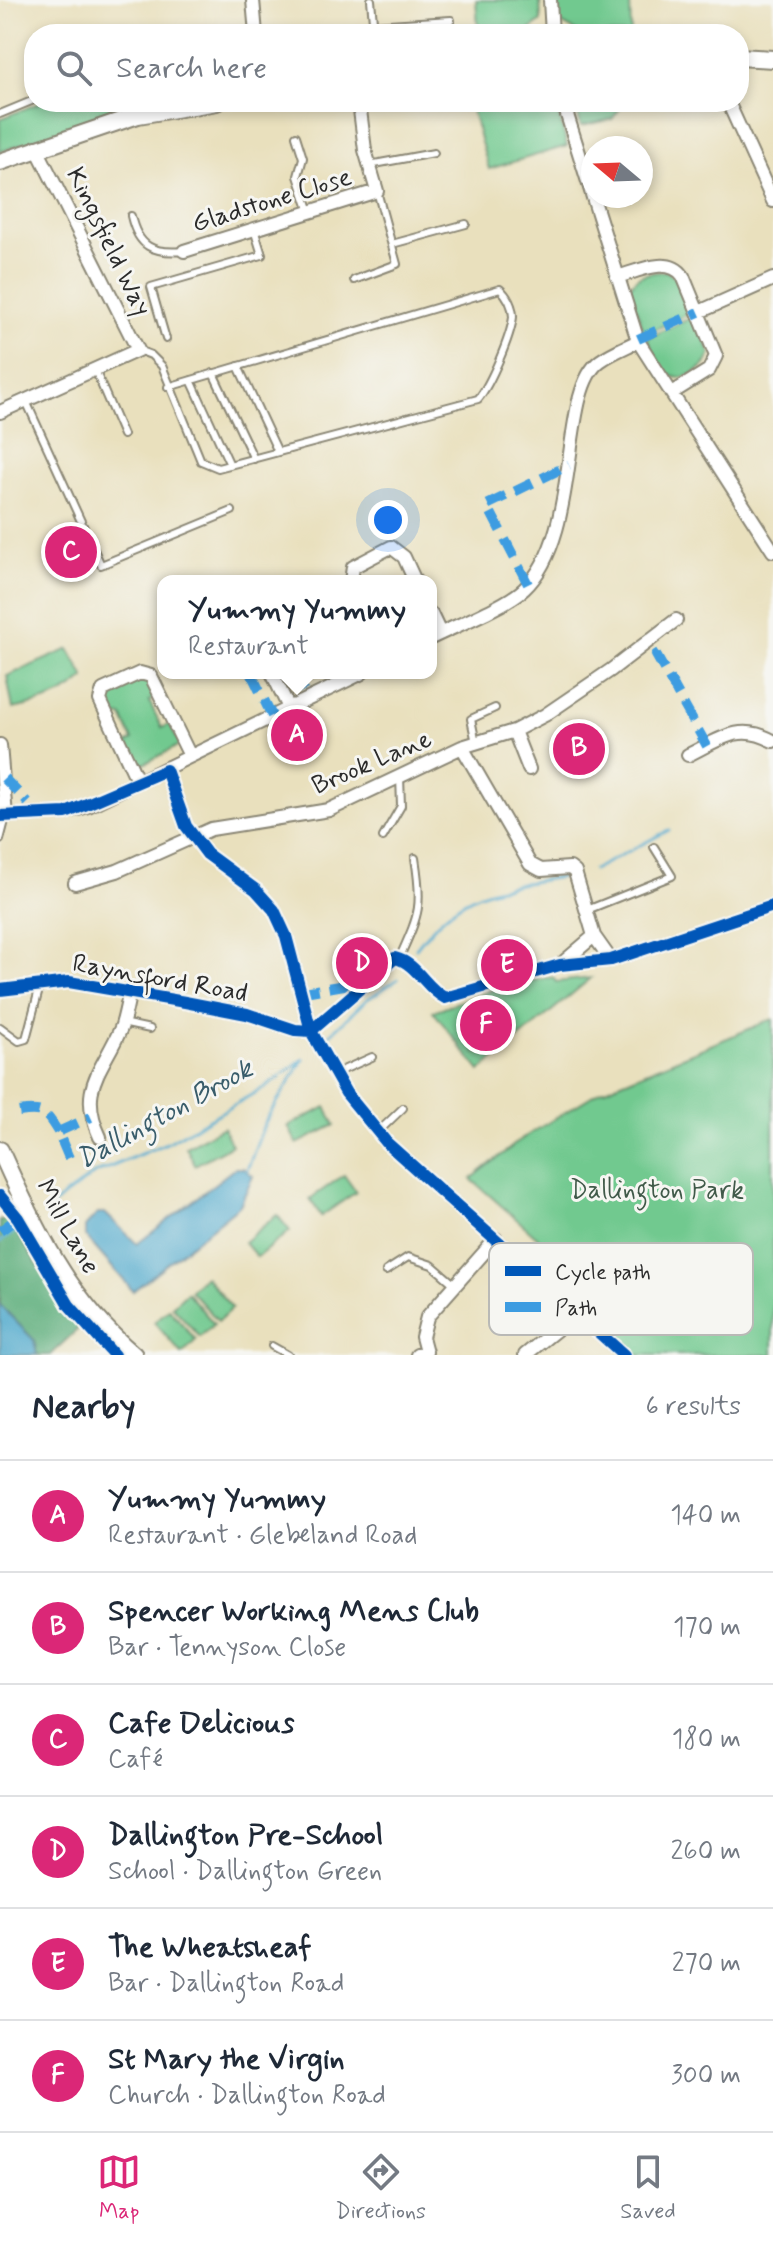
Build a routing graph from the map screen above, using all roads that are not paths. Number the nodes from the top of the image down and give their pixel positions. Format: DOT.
graph roads {
  1 [pos="253,0"];
  2 [pos="371,0"];
  3 [pos="550,0"];
  4 [pos="451,20"];
  5 [pos="255,24"];
  6 [pos="373,24"];
  7 [pos="389,24"];
  8 [pos="551,24"];
  9 [pos="749,58"];
  10 [pos="773,59"];
  11 [pos="24,104"];
  12 [pos="156,112"];
  13 [pos="361,112"];
  14 [pos="566,112"];
  15 [pos="733,112"];
  16 [pos="0,114"];
  17 [pos="296,136"];
  18 [pos="36,147"];
  19 [pos="434,153"];
  20 [pos="0,162"];
  21 [pos="369,165"];
  22 [pos="377,191"];
  23 [pos="773,201"];
  24 [pos="310,212"];
  25 [pos="131,216"];
  26 [pos="466,224"];
  27 [pos="254,229"];
  28 [pos="392,244"];
  29 [pos="184,251"];
  30 [pos="617,277"];
  31 [pos="773,279"];
  32 [pos="354,280"];
  33 [pos="699,312"];
  34 [pos="166,339"];
  35 [pos="638,341"];
  36 [pos="138,350"];
  37 [pos="238,366"];
  38 [pos="95,370"];
  39 [pos="213,373"];
  40 [pos="191,380"];
  41 [pos="168,387"];
  42 [pos="672,393"];
  43 [pos="26,401"];
  44 [pos="0,412"];
  45 [pos="123,435"];
  46 [pos="278,452"];
  47 [pos="254,459"];
  48 [pos="230,465"];
  49 [pos="232,511"];
  50 [pos="773,551"];
  51 [pos="352,575"];
  52 [pos="412,575"];
  53 [pos="676,620"];
  54 [pos="437,635"];
  55 [pos="275,679"];
  56 [pos="349,679"];
  57 [pos="289,708"];
  58 [pos="495,708"];
  59 [pos="514,731"];
  60 [pos="773,741"];
  61 [pos="476,743"];
  62 [pos="0,745"];
  63 [pos="462,747"];
  64 [pos="688,755"];
  65 [pos="190,756"];
  66 [pos="529,769"];
  67 [pos="166,770"];
  68 [pos="400,776"];
  69 [pos="138,782"];
  70 [pos="3,816"];
  71 [pos="195,837"];
  72 [pos="383,837"];
  73 [pos="0,840"];
  74 [pos="654,847"];
  75 [pos="415,858"];
  76 [pos="75,883"];
  77 [pos="773,906"];
  78 [pos="587,910"];
  79 [pos="594,936"];
  80 [pos="402,960"];
  81 [pos="611,960"];
  82 [pos="560,965"];
  83 [pos="40,986"];
  84 [pos="0,990"];
  85 [pos="130,992"];
  86 [pos="122,1023"];
  87 [pos="0,1027"];
  88 [pos="150,1029"];
  89 [pos="311,1031"];
  90 [pos="372,1057"];
  91 [pos="334,1074"];
  92 [pos="403,1108"];
  93 [pos="378,1132"];
  94 [pos="100,1137"];
  95 [pos="0,1150"];
  96 [pos="496,1239"];
  97 [pos="493,1243"];
  98 [pos="500,1243"];
  99 [pos="489,1247"];
  100 [pos="386,1271"];
  101 [pos="457,1286"];
  102 [pos="550,1335"];
  103 [pos="602,1335"];
  104 [pos="272,1346"];
  105 [pos="134,1355"];
  106 [pos="288,1355"];
  107 [pos="417,1355"];
  108 [pos="525,1355"];
  109 [pos="624,1355"];
  1 -- 5 [label="street"];
  2 -- 6 [label="lane"];
  3 -- 8 [label="street"];
  4 -- 7 [label="lane"];
  9 -- 10 [label="street"];
  11 -- 16 [label="lane"];
  12 -- 18 [label="street"];
  13 -- 21 [label="street, Gladstone Close"];
  14 -- 30 [label="street"];
  15 -- 23 [label="street"];
  17 -- 24 [label="lane"];
  18 -- 20 [label="street"];
  18 -- 36 [label="street, Kingsfield Way"];
  19 -- 21 [label="lane"];
  21 -- 22 [label="street, Gladstone Close"];
  22 -- 24 [label="street, Gladstone Close"];
  22 -- 28 [label="lane"];
  24 -- 27 [label="street, Gladstone Close"];
  25 -- 29 [label="lane"];
  26 -- 28 [label="lane"];
  27 -- 29 [label="street, Gladstone Close"];
  27 -- 34 [label="lane"];
  28 -- 32 [label="lane"];
  30 -- 33 [label="street"];
  30 -- 35 [label="street"];
  31 -- 33 [label="street"];
  33 -- 42 [label="street"];
  35 -- 42 [label="street"];
  35 -- 54 [label="street"];
  36 -- 38 [label="street, Kingsfield Way"];
  36 -- 41 [label="lane"];
  37 -- 39 [label="lane"];
  37 -- 46 [label="lane"];
  37 -- 46 [label="lane"];
  38 -- 43 [label="street, Kingsfield Way"];
  38 -- 45 [label="lane"];
  39 -- 40 [label="lane"];
  39 -- 47 [label="lane"];
  40 -- 41 [label="lane"];
  40 -- 48 [label="lane"];
  41 -- 48 [label="lane"];
  42 -- 50 [label="street"];
  43 -- 44 [label="street, Kingsfield Way"];
  43 -- 49 [label="lane"];
  46 -- 47 [label="lane"];
  47 -- 48 [label="lane"];
  51 -- 52 [label="street"];
  53 -- 59 [label="street"];
  55 -- 57 [label="street"];
  56 -- 57 [label="street"];
  57 -- 65 [label="street"];
  58 -- 61 [label="lane"];
  59 -- 61 [label="street"];
  59 -- 66 [label="street"];
  60 -- 64 [label="street"];
  61 -- 63 [label="street"];
  62 -- 70 [label="street"];
  63 -- 68 [label="street, Brook Lane"];
  63 -- 78 [label="street, Brook Lane"];
  65 -- 67 [label="street"];
  65 -- 69 [label="street"];
  67 -- 69 [label="street"];
  67 -- 71 [label="street"];
  68 -- 71 [label="street, Brook Lane"];
  68 -- 72 [label="lane"];
  69 -- 70 [label="street"];
  70 -- 73 [label="lane"];
  71 -- 76 [label="street, Brook Lane"];
  71 -- 89 [label="street"];
  74 -- 78 [label="lane"];
  75 -- 80 [label="lane"];
  77 -- 81 [label="street"];
  78 -- 79 [label="street, Brook Lane"];
  79 -- 81 [label="street, Brook Lane"];
  79 -- 82 [label="street"];
  80 -- 82 [label="street"];
  80 -- 89 [label="street"];
  81 -- 82 [label="street"];
  83 -- 84 [label="street, Raynsford Road"];
  83 -- 85 [label="street, Raynsford Road"];
  83 -- 87 [label="lane"];
  85 -- 86 [label="street"];
  85 -- 89 [label="street, Raynsford Road"];
  86 -- 88 [label="lane"];
  86 -- 94 [label="street"];
  89 -- 91 [label="street"];
  90 -- 91 [label="lane"];
  91 -- 93 [label="street"];
  92 -- 93 [label="lane"];
  93 -- 96 [label="street"];
  95 -- 105 [label="street, Mill Lane"];
  96 -- 97 [label="street"];
  96 -- 98 [label="street"];
  99 -- 101 [label="street"];
  100 -- 101 [label="lane"];
  101 -- 107 [label="street"];
  102 -- 108 [label="street"];
  103 -- 109 [label="street"];
  104 -- 106 [label="lane"];
}
